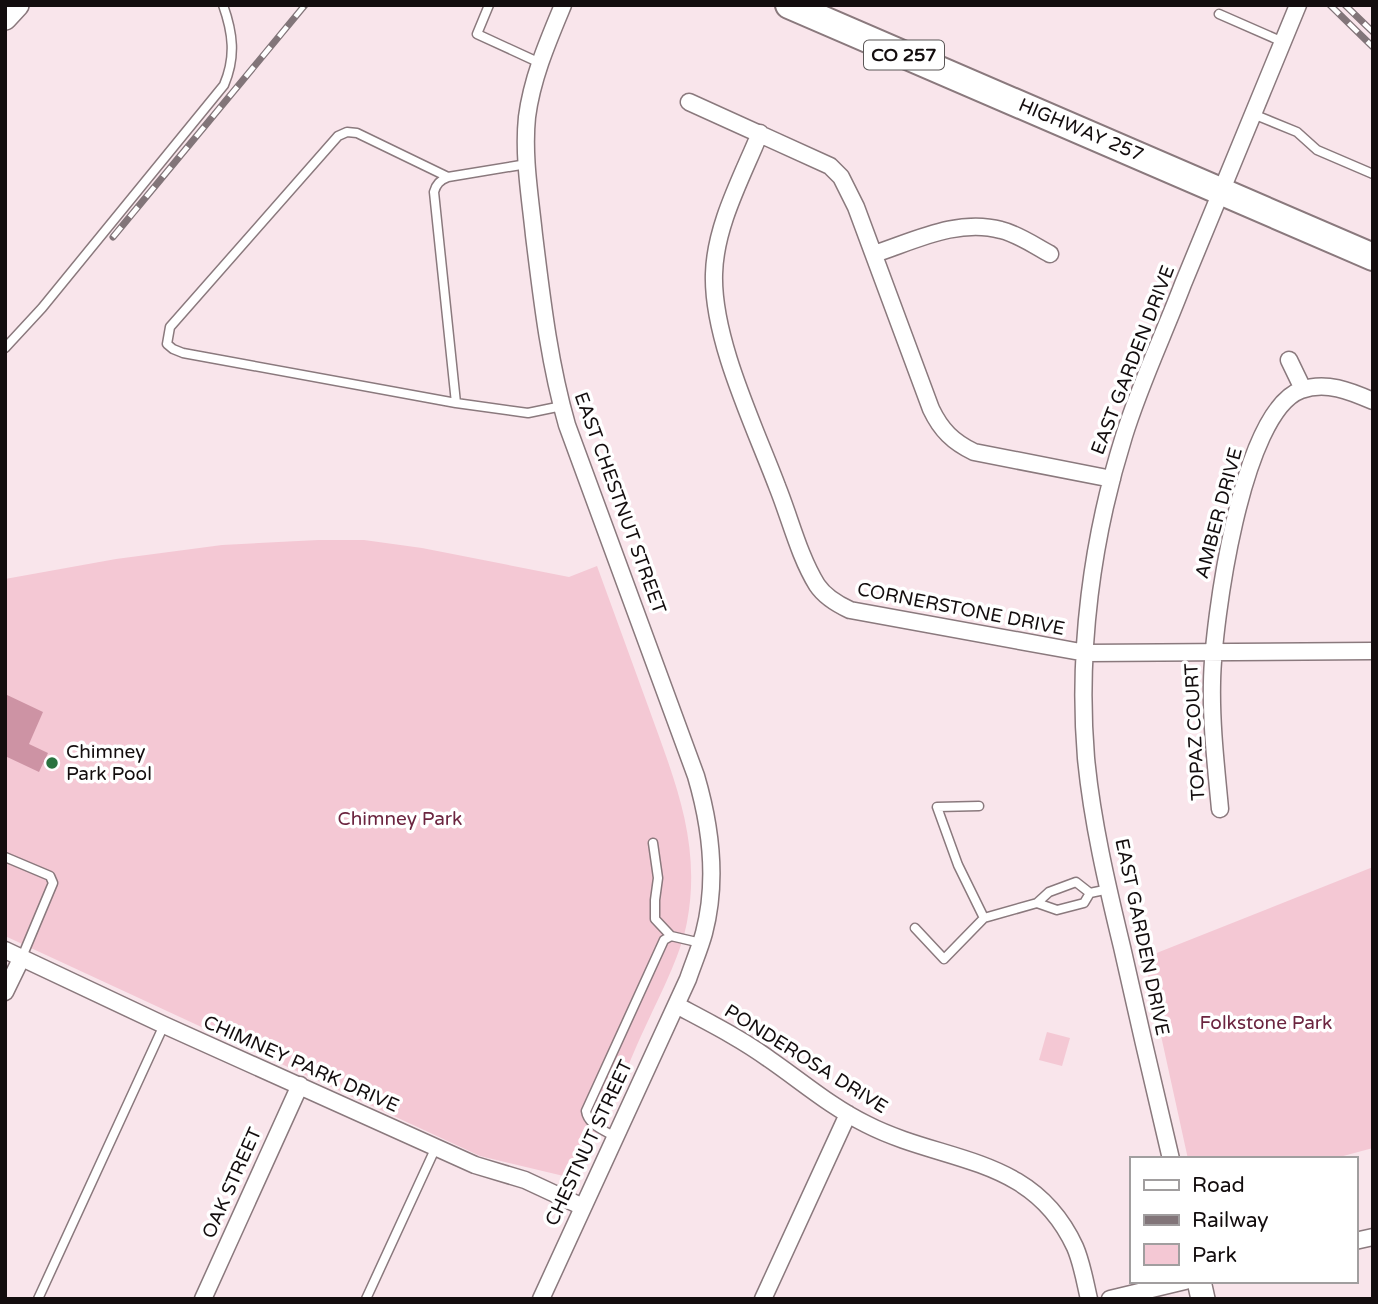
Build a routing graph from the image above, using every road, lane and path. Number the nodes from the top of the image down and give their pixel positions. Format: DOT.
graph roads {
  1 [pos="17,5"];
  2 [pos="223,5"];
  3 [pos="489,5"];
  4 [pos="563,5"];
  5 [pos="789,5"];
  6 [pos="1298,5"];
  7 [pos="1219,14"];
  8 [pos="5,18"];
  9 [pos="1283,41"];
  10 [pos="540,63"];
  11 [pos="689,102"];
  12 [pos="1253,114"];
  13 [pos="760,133"];
  14 [pos="527,164"];
  15 [pos="1373,174"];
  16 [pos="448,177"];
  17 [pos="1221,190"];
  18 [pos="874,254"];
  19 [pos="1050,254"];
  20 [pos="1373,257"];
  21 [pos="5,348"];
  22 [pos="1289,360"];
  23 [pos="1303,389"];
  24 [pos="1373,401"];
  25 [pos="456,403"];
  26 [pos="562,406"];
  27 [pos="1112,479"];
  28 [pos="1373,651"];
  29 [pos="1086,653"];
  30 [pos="1213,653"];
  31 [pos="979,806"];
  32 [pos="1220,809"];
  33 [pos="653,843"];
  34 [pos="5,857"];
  35 [pos="1109,889"];
  36 [pos="1090,893"];
  37 [pos="1037,903"];
  38 [pos="984,918"];
  39 [pos="915,928"];
  40 [pos="671,936"];
  41 [pos="701,943"];
  42 [pos="5,950"];
  43 [pos="22,957"];
  44 [pos="5,992"];
  45 [pos="676,1005"];
  46 [pos="164,1025"];
  47 [pos="300,1085"];
  48 [pos="848,1114"];
  49 [pos="615,1137"];
  50 [pos="436,1147"];
  51 [pos="1171,1157"];
  52 [pos="583,1207"];
  53 [pos="1177,1283"];
  54 [pos="38,1299"];
  55 [pos="202,1299"];
  56 [pos="366,1299"];
  57 [pos="541,1299"];
  58 [pos="763,1299"];
  59 [pos="1089,1299"];
  60 [pos="1110,1299"];
  1 -- 8 [label="street"];
  2 -- 21 [label="lane"];
  3 -- 10 [label="lane"];
  4 -- 10 [label="street, EAST CHESTNUT STREET"];
  5 -- 17 [label="main road, HIGHWAY 257 / CO 257"];
  6 -- 9 [label="street, EAST GARDEN DRIVE"];
  7 -- 9 [label="lane"];
  9 -- 12 [label="street, EAST GARDEN DRIVE"];
  10 -- 14 [label="street, EAST CHESTNUT STREET"];
  11 -- 13 [label="street"];
  12 -- 15 [label="lane"];
  12 -- 17 [label="street, EAST GARDEN DRIVE"];
  13 -- 18 [label="street"];
  13 -- 29 [label="street, CORNERSTONE DRIVE"];
  14 -- 16 [label="lane"];
  14 -- 26 [label="street, EAST CHESTNUT STREET"];
  16 -- 25 [label="lane"];
  16 -- 25 [label="lane"];
  17 -- 20 [label="main road, HIGHWAY 257 / CO 257"];
  17 -- 27 [label="street, EAST GARDEN DRIVE"];
  18 -- 19 [label="street"];
  18 -- 27 [label="street"];
  22 -- 23 [label="street"];
  23 -- 24 [label="street"];
  23 -- 30 [label="street, AMBER DRIVE"];
  25 -- 26 [label="lane"];
  26 -- 41 [label="street, EAST CHESTNUT STREET"];
  27 -- 29 [label="street, EAST GARDEN DRIVE"];
  28 -- 30 [label="street, CORNERSTONE DRIVE"];
  29 -- 30 [label="street, CORNERSTONE DRIVE"];
  29 -- 35 [label="street, EAST GARDEN DRIVE"];
  30 -- 32 [label="street, TOPAZ COURT"];
  31 -- 38 [label="lane"];
  33 -- 40 [label="lane"];
  34 -- 43 [label="lane"];
  35 -- 36 [label="lane"];
  35 -- 51 [label="street, EAST GARDEN DRIVE"];
  36 -- 37 [label="lane"];
  36 -- 37 [label="lane"];
  37 -- 38 [label="lane"];
  38 -- 39 [label="lane"];
  40 -- 41 [label="lane"];
  40 -- 49 [label="lane"];
  41 -- 45 [label="street, EAST CHESTNUT STREET"];
  42 -- 43 [label="street, CHIMNEY PARK DRIVE"];
  43 -- 44 [label="street"];
  43 -- 46 [label="street, CHIMNEY PARK DRIVE"];
  45 -- 48 [label="street, PONDEROSA DRIVE"];
  45 -- 49 [label="street, CHESTNUT STREET"];
  46 -- 47 [label="street, CHIMNEY PARK DRIVE"];
  46 -- 54 [label="lane"];
  47 -- 50 [label="street, CHIMNEY PARK DRIVE"];
  47 -- 55 [label="street, OAK STREET"];
  48 -- 58 [label="street"];
  48 -- 59 [label="street, PONDEROSA DRIVE"];
  49 -- 52 [label="street, CHESTNUT STREET"];
  50 -- 52 [label="street, CHIMNEY PARK DRIVE"];
  50 -- 56 [label="lane"];
  52 -- 57 [label="street, CHESTNUT STREET"];
  53 -- 60 [label="street"];
}
